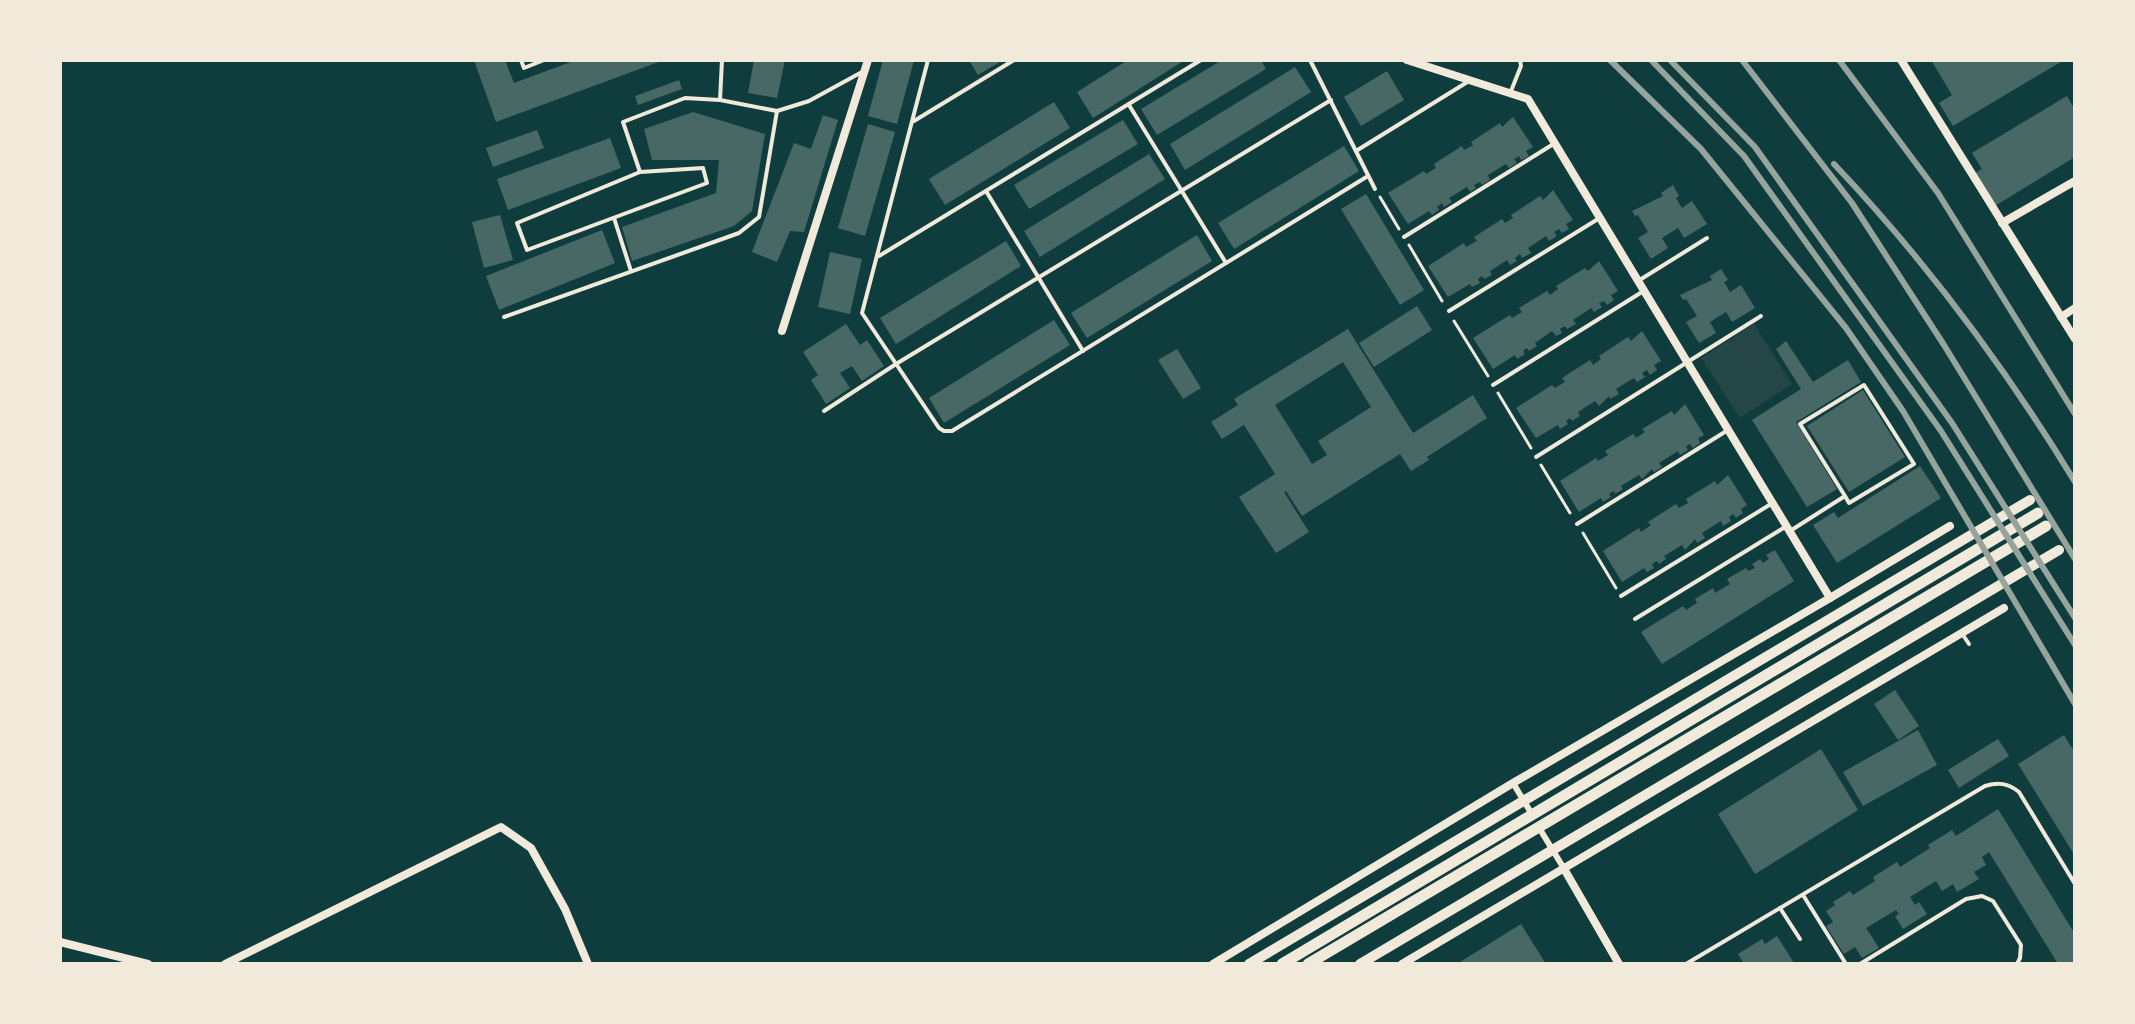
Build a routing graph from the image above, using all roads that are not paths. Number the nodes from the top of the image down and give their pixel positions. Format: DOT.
graph roads {
  1 [pos="521,60"];
  2 [pos="544,60"];
  3 [pos="722,60"];
  4 [pos="868,60"];
  5 [pos="928,60"];
  6 [pos="1014,60"];
  7 [pos="1201,60"];
  8 [pos="1310,60"];
  9 [pos="1407,60"];
  10 [pos="1520,60"];
  11 [pos="1901,60"];
  12 [pos="865,71"];
  13 [pos="1471,80"];
  14 [pos="1510,93"];
  15 [pos="720,100"];
  16 [pos="1331,100"];
  17 [pos="1128,104"];
  18 [pos="777,111"];
  19 [pos="910,123"];
  20 [pos="1555,143"];
  21 [pos="1356,151"];
  22 [pos="640,172"];
  23 [pos="1368,176"];
  24 [pos="2075,181"];
  25 [pos="1375,189"];
  26 [pos="986,191"];
  27 [pos="1182,191"];
  28 [pos="614,218"];
  29 [pos="1600,218"];
  30 [pos="2002,223"];
  31 [pos="1404,237"];
  32 [pos="1707,238"];
  33 [pos="877,257"];
  34 [pos="1226,263"];
  35 [pos="631,271"];
  36 [pos="1039,277"];
  37 [pos="1638,281"];
  38 [pos="1644,291"];
  39 [pos="2075,308"];
  40 [pos="1449,311"];
  41 [pos="1761,316"];
  42 [pos="504,317"];
  43 [pos="2061,317"];
  44 [pos="782,331"];
  45 [pos="2075,339"];
  46 [pos="1083,351"];
  47 [pos="1688,362"];
  48 [pos="896,364"];
  49 [pos="1493,385"];
  50 [pos="824,411"];
  51 [pos="1729,430"];
  52 [pos="1536,457"];
  53 [pos="1845,496"];
  54 [pos="2030,500"];
  55 [pos="1773,503"];
  56 [pos="2038,513"];
  57 [pos="1577,524"];
  58 [pos="1950,526"];
  59 [pos="2046,526"];
  60 [pos="1788,528"];
  61 [pos="2059,550"];
  62 [pos="1621,596"];
  63 [pos="1830,598"];
  64 [pos="2004,608"];
  65 [pos="1635,619"];
  66 [pos="1962,633"];
  67 [pos="1969,644"];
  68 [pos="1513,783"];
  69 [pos="1563,867"];
  70 [pos="2075,884"];
  71 [pos="1803,894"];
  72 [pos="1780,908"];
  73 [pos="1800,939"];
  74 [pos="60,942"];
  75 [pos="148,964"];
  76 [pos="225,964"];
  77 [pos="588,964"];
  78 [pos="1213,964"];
  79 [pos="1249,964"];
  80 [pos="1282,964"];
  81 [pos="1308,964"];
  82 [pos="1360,964"];
  83 [pos="1402,964"];
  84 [pos="1619,964"];
  85 [pos="1686,964"];
  86 [pos="1846,964"];
  87 [pos="1860,964"];
  88 [pos="2017,964"];
  1 -- 2 [label="lane"];
  3 -- 15 [label="lane"];
  4 -- 12 [label="street"];
  5 -- 19 [label="lane"];
  6 -- 19 [label="lane"];
  7 -- 17 [label="lane"];
  8 -- 16 [label="lane"];
  9 -- 13 [label="street"];
  10 -- 14 [label="lane"];
  11 -- 30 [label="street"];
  12 -- 18 [label="lane"];
  12 -- 44 [label="street"];
  13 -- 14 [label="street"];
  13 -- 21 [label="lane"];
  14 -- 20 [label="street"];
  15 -- 18 [label="lane"];
  15 -- 22 [label="lane"];
  16 -- 21 [label="lane"];
  16 -- 27 [label="lane"];
  17 -- 26 [label="lane"];
  17 -- 27 [label="lane"];
  18 -- 35 [label="lane"];
  19 -- 33 [label="lane"];
  20 -- 29 [label="street"];
  20 -- 31 [label="lane"];
  21 -- 23 [label="lane"];
  22 -- 28 [label="lane"];
  22 -- 28 [label="lane"];
  23 -- 25 [label="lane"];
  23 -- 34 [label="lane"];
  24 -- 30 [label="street"];
  26 -- 33 [label="lane"];
  26 -- 36 [label="lane"];
  27 -- 34 [label="lane"];
  27 -- 36 [label="lane"];
  28 -- 35 [label="lane"];
  29 -- 37 [label="street"];
  29 -- 40 [label="lane"];
  30 -- 43 [label="street"];
  32 -- 37 [label="lane"];
  33 -- 48 [label="lane"];
  34 -- 46 [label="lane"];
  35 -- 42 [label="lane"];
  36 -- 46 [label="lane"];
  36 -- 48 [label="lane"];
  37 -- 38 [label="street"];
  38 -- 47 [label="street"];
  38 -- 49 [label="lane"];
  39 -- 43 [label="street"];
  41 -- 47 [label="lane"];
  43 -- 45 [label="street"];
  46 -- 48 [label="lane"];
  47 -- 51 [label="street"];
  47 -- 52 [label="lane"];
  48 -- 50 [label="lane"];
  51 -- 55 [label="street"];
  51 -- 57 [label="lane"];
  53 -- 53 [label="lane"];
  53 -- 60 [label="lane"];
  54 -- 79 [label="street"];
  55 -- 60 [label="street"];
  55 -- 62 [label="lane"];
  56 -- 80 [label="main road"];
  58 -- 63 [label="street"];
  59 -- 81 [label="main road"];
  60 -- 63 [label="street"];
  60 -- 65 [label="lane"];
  61 -- 82 [label="street"];
  63 -- 68 [label="street"];
  64 -- 66 [label="street"];
  66 -- 67 [label="lane"];
  66 -- 69 [label="street"];
  68 -- 69 [label="street"];
  68 -- 78 [label="street"];
  69 -- 83 [label="street"];
  69 -- 84 [label="street"];
  70 -- 71 [label="lane"];
  71 -- 72 [label="lane"];
  71 -- 86 [label="lane"];
  72 -- 73 [label="lane"];
  72 -- 85 [label="lane"];
  74 -- 75 [label="street"];
  76 -- 77 [label="street"];
  87 -- 88 [label="lane"];
}
